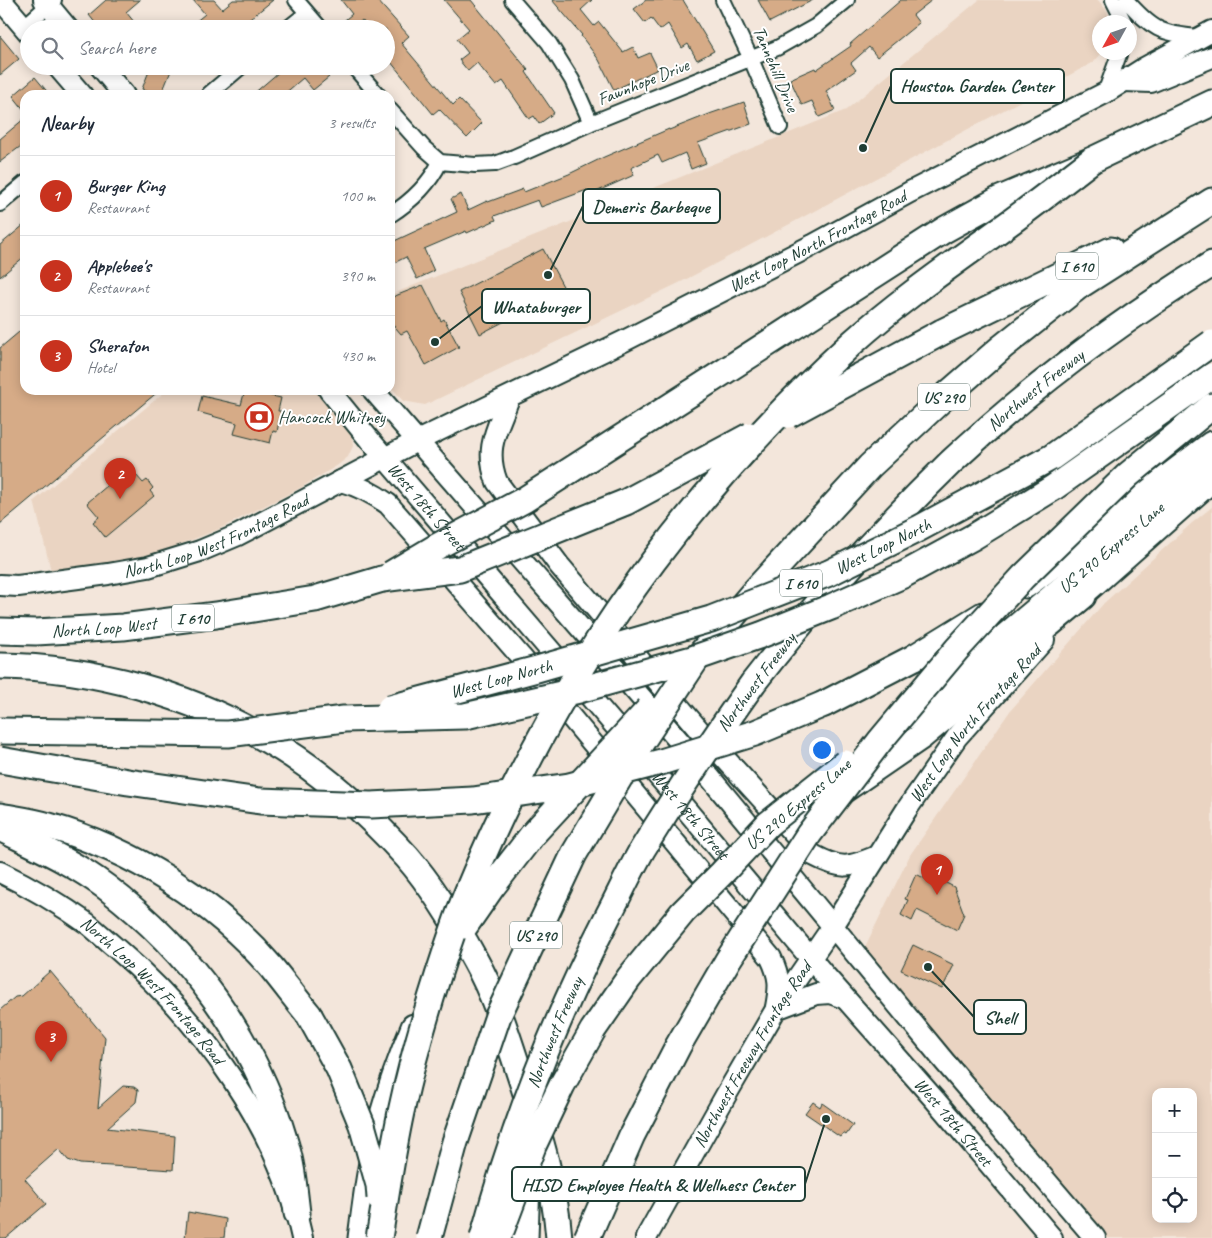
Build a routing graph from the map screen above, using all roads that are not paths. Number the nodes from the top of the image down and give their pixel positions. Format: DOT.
graph roads {
  1 [pos="1,0"];
  2 [pos="296,0"];
  3 [pos="512,0"];
  4 [pos="723,0"];
  5 [pos="847,0"];
  6 [pos="1114,0"];
  7 [pos="1126,0"];
  8 [pos="49,2"];
  9 [pos="307,12"];
  10 [pos="1121,15"];
  11 [pos="34,20"];
  12 [pos="62,20"];
  13 [pos="298,20"];
  14 [pos="314,20"];
  15 [pos="20,23"];
  16 [pos="1206,34"];
  17 [pos="1212,57"];
  18 [pos="751,58"];
  19 [pos="1117,60"];
  20 [pos="65,75"];
  21 [pos="107,75"];
  22 [pos="231,75"];
  23 [pos="361,75"];
  24 [pos="1125,82"];
  25 [pos="78,90"];
  26 [pos="120,90"];
  27 [pos="213,90"];
  28 [pos="374,90"];
  29 [pos="1105,93"];
  30 [pos="1212,103"];
  31 [pos="395,116"];
  32 [pos="591,123"];
  33 [pos="780,127"];
  34 [pos="1092,160"];
  35 [pos="440,162"];
  36 [pos="20,187"];
  37 [pos="1212,201"];
  38 [pos="0,204"];
  39 [pos="395,212"];
  40 [pos="1212,264"];
  41 [pos="1212,343"];
  42 [pos="1212,376"];
  43 [pos="333,395"];
  44 [pos="377,395"];
  45 [pos="509,398"];
  46 [pos="1212,406"];
  47 [pos="417,441"];
  48 [pos="1212,444"];
  49 [pos="386,459"];
  50 [pos="1212,464"];
  51 [pos="341,481"];
  52 [pos="1212,482"];
  53 [pos="382,579"];
  54 [pos="0,585"];
  55 [pos="1083,596"];
  56 [pos="0,631"];
  57 [pos="697,658"];
  58 [pos="0,666"];
  59 [pos="344,719"];
  60 [pos="0,731"];
  61 [pos="0,760"];
  62 [pos="0,816"];
  63 [pos="0,828"];
  64 [pos="877,856"];
  65 [pos="0,872"];
  66 [pos="722,873"];
  67 [pos="833,926"];
  68 [pos="810,959"];
  69 [pos="844,998"];
  70 [pos="776,1009"];
  71 [pos="514,1056"];
  72 [pos="959,1080"];
  73 [pos="935,1100"];
  74 [pos="1065,1203"];
  75 [pos="297,1213"];
  76 [pos="1046,1231"];
  77 [pos="302,1238"];
  78 [pos="361,1238"];
  79 [pos="379,1238"];
  80 [pos="384,1238"];
  81 [pos="429,1238"];
  82 [pos="484,1238"];
  83 [pos="498,1238"];
  84 [pos="525,1238"];
  85 [pos="559,1238"];
  86 [pos="587,1238"];
  87 [pos="646,1238"];
  88 [pos="1095,1238"];
  1 -- 15 [label="main road"];
  2 -- 9 [label="street"];
  3 -- 32 [label="street"];
  4 -- 18 [label="street, Tannehill Drive"];
  5 -- 18 [label="street, Fawnhope Drive"];
  6 -- 10 [label="street"];
  7 -- 16 [label="street"];
  8 -- 11 [label="street"];
  8 -- 12 [label="main road"];
  9 -- 13 [label="street"];
  9 -- 14 [label="street"];
  16 -- 24 [label="main road, West Loop North Frontage Road"];
  17 -- 24 [label="main road"];
  18 -- 32 [label="street, Fawnhope Drive"];
  18 -- 33 [label="street, Tannehill Drive"];
  19 -- 29 [label="street"];
  20 -- 25 [label="main road"];
  21 -- 26 [label="main road"];
  22 -- 27 [label="street"];
  23 -- 28 [label="street"];
  24 -- 29 [label="main road, West Loop North Frontage Road"];
  29 -- 45 [label="main road, West Loop North Frontage Road"];
  30 -- 34 [label="highway"];
  31 -- 35 [label="street"];
  32 -- 35 [label="street, Fawnhope Drive"];
  34 -- 53 [label="highway, bridge"];
  34 -- 79 [label="highway, bridge"];
  35 -- 39 [label="street"];
  36 -- 38 [label="street"];
  37 -- 53 [label="highway, I 610, bridge"];
  37 -- 57 [label="highway, US 290"];
  40 -- 82 [label="highway, Northwest Freeway / US 290, bridge"];
  41 -- 59 [label="highway, West Loop North / I 610, bridge"];
  42 -- 59 [label="highway, bridge"];
  43 -- 49 [label="main road, West 18th Street"];
  44 -- 47 [label="main road, West 18th Street"];
  45 -- 47 [label="main road, West Loop North Frontage Road"];
  45 -- 64 [label="main road"];
  46 -- 86 [label="highway, bridge"];
  47 -- 49 [label="main road, North Loop West Frontage Road"];
  47 -- 67 [label="main road, West 18th Street"];
  48 -- 61 [label="highway, bridge"];
  49 -- 51 [label="main road, North Loop West Frontage Road"];
  49 -- 68 [label="main road, West 18th Street"];
  50 -- 66 [label="highway, US 290 Express Lane, bridge"];
  51 -- 54 [label="main road, North Loop West Frontage Road"];
  51 -- 70 [label="main road"];
  52 -- 55 [label="main road, West Loop North Frontage Road"];
  53 -- 56 [label="highway, North Loop West / I 610"];
  55 -- 64 [label="main road, West Loop North Frontage Road"];
  55 -- 66 [label="highway, bridge"];
  57 -- 78 [label="highway, bridge"];
  57 -- 81 [label="highway, US 290, bridge"];
  58 -- 71 [label="highway"];
  59 -- 60 [label="highway, I 610, bridge"];
  62 -- 80 [label="highway, bridge"];
  63 -- 75 [label="highway"];
  64 -- 67 [label="main road, West Loop North Frontage Road"];
  65 -- 75 [label="main road, North Loop West Frontage Road"];
  66 -- 83 [label="highway, US 290 Express Lane, bridge"];
  67 -- 68 [label="main road, Northwest Freeway Frontage Road"];
  67 -- 72 [label="main road, West 18th Street"];
  68 -- 69 [label="main road, West 18th Street"];
  68 -- 70 [label="main road, Northwest Freeway Frontage Road"];
  69 -- 70 [label="main road"];
  69 -- 73 [label="main road, West 18th Street"];
  70 -- 87 [label="main road, Northwest Freeway Frontage Road"];
  71 -- 84 [label="highway"];
  71 -- 85 [label="highway"];
  72 -- 73 [label="main road"];
  72 -- 74 [label="main road, West 18th Street"];
  73 -- 76 [label="main road, West 18th Street"];
  74 -- 76 [label="main road"];
  74 -- 88 [label="main road, West 18th Street"];
  75 -- 77 [label="main road"];
}
